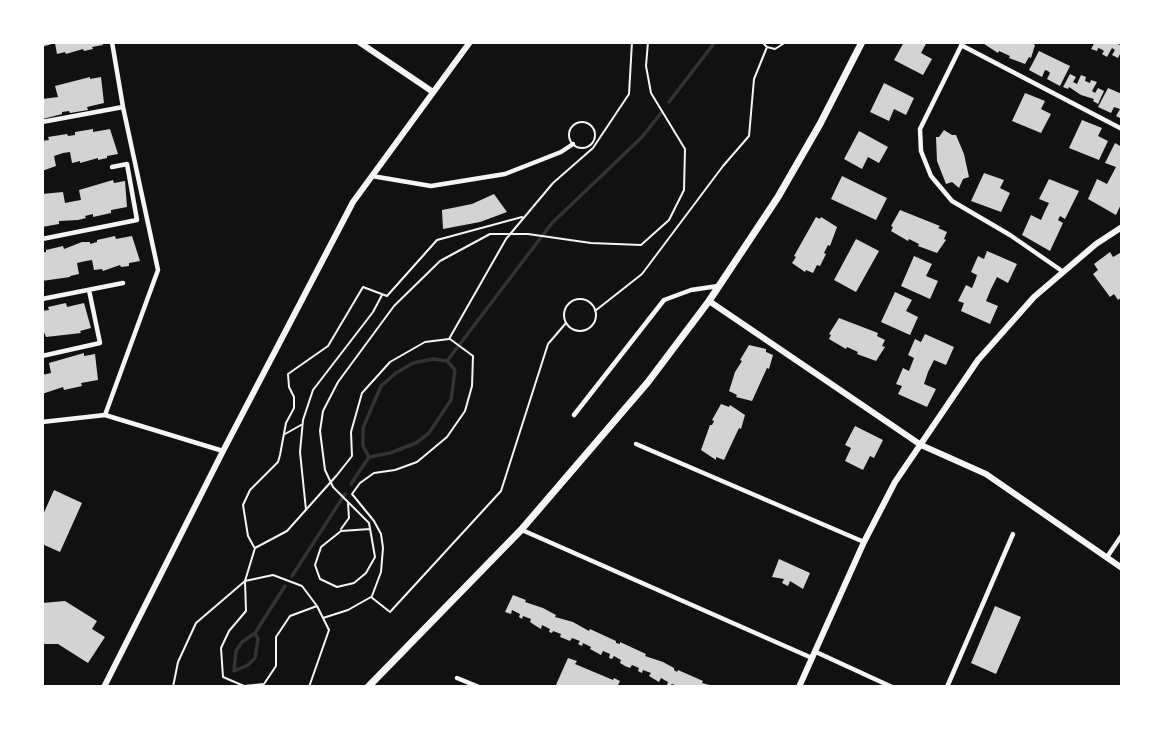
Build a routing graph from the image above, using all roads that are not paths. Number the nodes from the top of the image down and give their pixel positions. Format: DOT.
graph roads {
  1 [pos="112,42"];
  2 [pos="359,42"];
  3 [pos="470,42"];
  4 [pos="862,42"];
  5 [pos="962,44"];
  6 [pos="433,92"];
  7 [pos="123,107"];
  8 [pos="42,121"];
  9 [pos="1122,129"];
  10 [pos="573,144"];
  11 [pos="111,167"];
  12 [pos="372,176"];
  13 [pos="1122,227"];
  14 [pos="42,239"];
  15 [pos="1062,271"];
  16 [pos="123,283"];
  17 [pos="719,286"];
  18 [pos="89,290"];
  19 [pos="42,299"];
  20 [pos="709,301"];
  21 [pos="42,356"];
  22 [pos="105,415"];
  23 [pos="575,415"];
  24 [pos="42,422"];
  25 [pos="636,444"];
  26 [pos="921,445"];
  27 [pos="223,451"];
  28 [pos="521,530"];
  29 [pos="1013,534"];
  30 [pos="1122,534"];
  31 [pos="864,542"];
  32 [pos="1107,558"];
  33 [pos="1122,568"];
  34 [pos="814,655"];
  35 [pos="457,678"];
  36 [pos="104,687"];
  37 [pos="368,687"];
  38 [pos="479,687"];
  39 [pos="799,687"];
  40 [pos="892,687"];
  41 [pos="947,687"];
  1 -- 7 [label="street"];
  2 -- 6 [label="street"];
  3 -- 6 [label="street"];
  4 -- 17 [label="main road"];
  5 -- 9 [label="street"];
  5 -- 15 [label="street"];
  6 -- 12 [label="street"];
  7 -- 8 [label="street"];
  7 -- 22 [label="street"];
  10 -- 12 [label="street"];
  11 -- 14 [label="street"];
  12 -- 27 [label="street"];
  13 -- 15 [label="street"];
  15 -- 26 [label="street"];
  16 -- 18 [label="street"];
  17 -- 20 [label="main road"];
  17 -- 23 [label="street"];
  18 -- 19 [label="street"];
  18 -- 21 [label="street"];
  20 -- 26 [label="street"];
  20 -- 28 [label="main road"];
  22 -- 24 [label="street"];
  22 -- 27 [label="street"];
  25 -- 31 [label="street"];
  26 -- 31 [label="street"];
  26 -- 32 [label="street"];
  27 -- 36 [label="street"];
  28 -- 34 [label="street"];
  28 -- 37 [label="main road"];
  29 -- 41 [label="street"];
  30 -- 32 [label="street"];
  31 -- 34 [label="street"];
  32 -- 33 [label="street"];
  34 -- 39 [label="street"];
  34 -- 40 [label="street"];
  35 -- 38 [label="street"];
}
